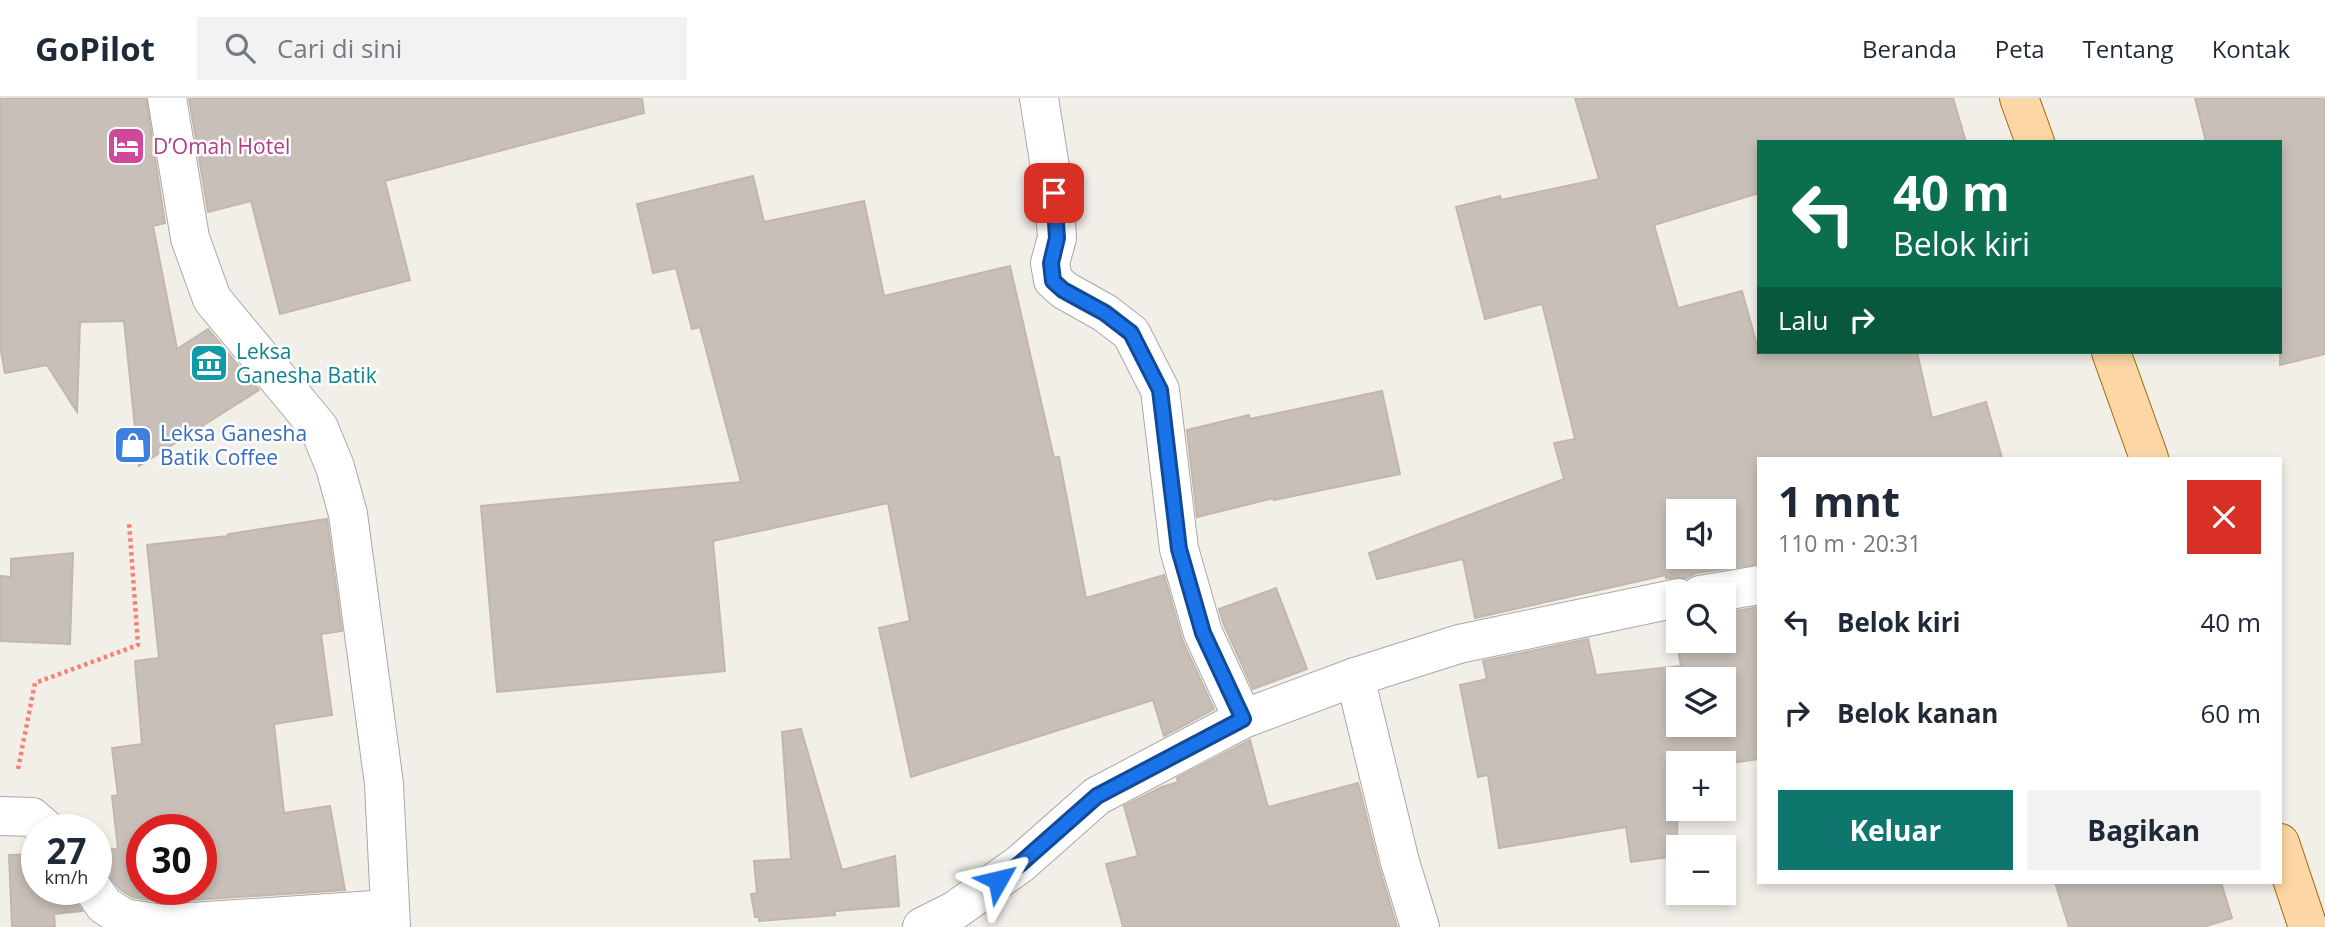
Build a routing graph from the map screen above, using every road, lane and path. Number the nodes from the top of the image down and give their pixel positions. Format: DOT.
graph roads {
  1 [pos="167,98"];
  2 [pos="1039,98"];
  3 [pos="2019,98"];
  4 [pos="2034,140"];
  5 [pos="2112,354"];
  6 [pos="2149,457"];
  7 [pos="129,522"];
  8 [pos="1757,585"];
  9 [pos="1736,589"];
  10 [pos="1666,601"];
  11 [pos="1355,677"];
  12 [pos="1243,719"];
  13 [pos="5,815"];
  14 [pos="2282,849"];
  15 [pos="104,905"];
  16 [pos="390,918"];
  17 [pos="922,927"];
  18 [pos="1420,927"];
  19 [pos="2308,927"];
  1 -- 16 [label="street"];
  2 -- 12 [label="street"];
  3 -- 4 [label="main road"];
  5 -- 6 [label="main road"];
  7 -- 13 [label="path"];
  8 -- 9 [label="street"];
  10 -- 11 [label="street"];
  11 -- 12 [label="street"];
  11 -- 18 [label="street"];
  12 -- 17 [label="street"];
  14 -- 19 [label="main road"];
  15 -- 16 [label="street"];
}
